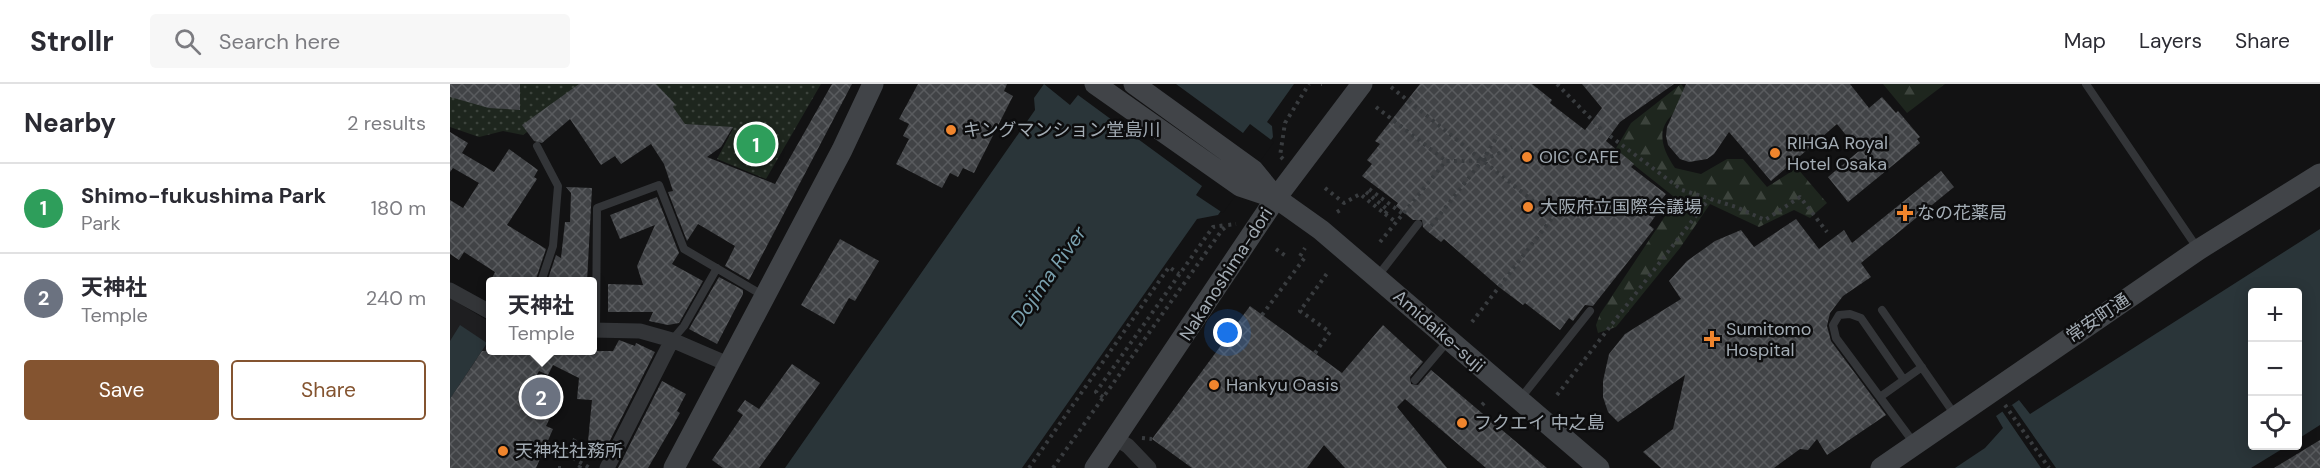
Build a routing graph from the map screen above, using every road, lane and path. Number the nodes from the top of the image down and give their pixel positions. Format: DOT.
graph roads {
  1 [pos="873,84"];
  2 [pos="1095,84"];
  3 [pos="1134,84"];
  4 [pos="1309,84"];
  5 [pos="1362,84"];
  6 [pos="1557,84"];
  7 [pos="2086,84"];
  8 [pos="1391,87"];
  9 [pos="1376,107"];
  10 [pos="1603,131"];
  11 [pos="1498,135"];
  12 [pos="1610,136"];
  13 [pos="537,146"];
  14 [pos="1512,147"];
  15 [pos="1280,156"];
  16 [pos="1446,161"];
  17 [pos="1482,161"];
  18 [pos="2320,174"];
  19 [pos="1246,178"];
  20 [pos="1325,188"];
  21 [pos="1276,198"];
  22 [pos="1709,199"];
  23 [pos="1342,209"];
  24 [pos="1337,212"];
  25 [pos="1385,214"];
  26 [pos="1403,214"];
  27 [pos="1396,222"];
  28 [pos="1239,223"];
  29 [pos="1418,224"];
  30 [pos="1228,225"];
  31 [pos="1427,231"];
  32 [pos="1827,232"];
  33 [pos="1380,242"];
  34 [pos="1305,248"];
  35 [pos="1276,249"];
  36 [pos="2198,250"];
  37 [pos="1300,256"];
  38 [pos="1306,256"];
  39 [pos="1287,257"];
  40 [pos="717,268"];
  41 [pos="1328,272"];
  42 [pos="1179,274"];
  43 [pos="543,277"];
  44 [pos="595,277"];
  45 [pos="1376,277"];
  46 [pos="450,290"];
  47 [pos="765,297"];
  48 [pos="486,310"];
  49 [pos="1882,310"];
  50 [pos="1590,311"];
  51 [pos="1262,315"];
  52 [pos="1472,322"];
  53 [pos="597,330"];
  54 [pos="672,340"];
  55 [pos="1449,340"];
  56 [pos="1315,353"];
  57 [pos="730,365"];
  58 [pos="1922,367"];
  59 [pos="1415,380"];
  60 [pos="1904,380"];
  61 [pos="1557,395"];
  62 [pos="1102,397"];
  63 [pos="1880,397"];
  64 [pos="1519,400"];
  65 [pos="2008,408"];
  66 [pos="1956,416"];
  67 [pos="1115,438"];
  68 [pos="575,439"];
  69 [pos="547,443"];
  70 [pos="1915,444"];
  71 [pos="567,454"];
  72 [pos="582,463"];
  73 [pos="579,468"];
  74 [pos="591,468"];
  75 [pos="607,468"];
  76 [pos="674,468"];
  77 [pos="1029,468"];
  78 [pos="1053,468"];
  79 [pos="1095,468"];
  80 [pos="1149,468"];
  81 [pos="1599,468"];
  82 [pos="1881,468"];
  83 [pos="2049,468"];
  1 -- 47 [label="street"];
  2 -- 19 [label="street, Amidaike-suji"];
  3 -- 19 [label="street, Amidaike-suji"];
  4 -- 15 [label="path"];
  5 -- 21 [label="street, Nakanoshima-dori"];
  6 -- 10 [label="path"];
  7 -- 36 [label="lane"];
  8 -- 17 [label="path"];
  9 -- 16 [label="path"];
  11 -- 17 [label="path"];
  12 -- 22 [label="path"];
  13 -- 43 [label="lane"];
  14 -- 17 [label="path"];
  16 -- 17 [label="path"];
  16 -- 26 [label="path"];
  17 -- 31 [label="path"];
  17 -- 52 [label="path"];
  18 -- 36 [label="street, 常安町通"];
  19 -- 21 [label="street, Amidaike-suji"];
  20 -- 25 [label="path"];
  21 -- 45 [label="street, Amidaike-suji"];
  21 -- 67 [label="street, Nakanoshima-dori"];
  22 -- 32 [label="path"];
  22 -- 61 [label="path"];
  23 -- 24 [label="path"];
  25 -- 26 [label="path"];
  25 -- 27 [label="path"];
  26 -- 27 [label="path"];
  27 -- 33 [label="path"];
  28 -- 30 [label="path"];
  29 -- 45 [label="lane"];
  30 -- 42 [label="path"];
  30 -- 62 [label="path"];
  34 -- 37 [label="path"];
  35 -- 39 [label="path"];
  36 -- 66 [label="street, 常安町通"];
  38 -- 51 [label="path"];
  40 -- 44 [label="lane"];
  40 -- 47 [label="lane"];
  40 -- 54 [label="lane"];
  41 -- 56 [label="path"];
  42 -- 62 [label="path"];
  42 -- 77 [label="path"];
  45 -- 55 [label="street, Amidaike-suji"];
  46 -- 48 [label="street"];
  47 -- 57 [label="street"];
  49 -- 58 [label="lane"];
  50 -- 64 [label="lane"];
  53 -- 54 [label="street"];
  54 -- 57 [label="street"];
  54 -- 75 [label="street"];
  55 -- 59 [label="lane"];
  55 -- 64 [label="street, Amidaike-suji"];
  57 -- 76 [label="street"];
  58 -- 60 [label="lane"];
  58 -- 66 [label="lane"];
  60 -- 63 [label="lane"];
  60 -- 63 [label="lane"];
  62 -- 78 [label="path"];
  63 -- 70 [label="lane"];
  64 -- 81 [label="street, Amidaike-suji"];
  65 -- 83 [label="path"];
  66 -- 70 [label="street, 常安町通"];
  67 -- 79 [label="street, Nakanoshima-dori"];
  67 -- 80 [label="street"];
  68 -- 71 [label="path"];
  69 -- 71 [label="path"];
  70 -- 82 [label="street, 常安町通"];
  71 -- 72 [label="path"];
  72 -- 73 [label="path"];
  72 -- 74 [label="path"];
}
